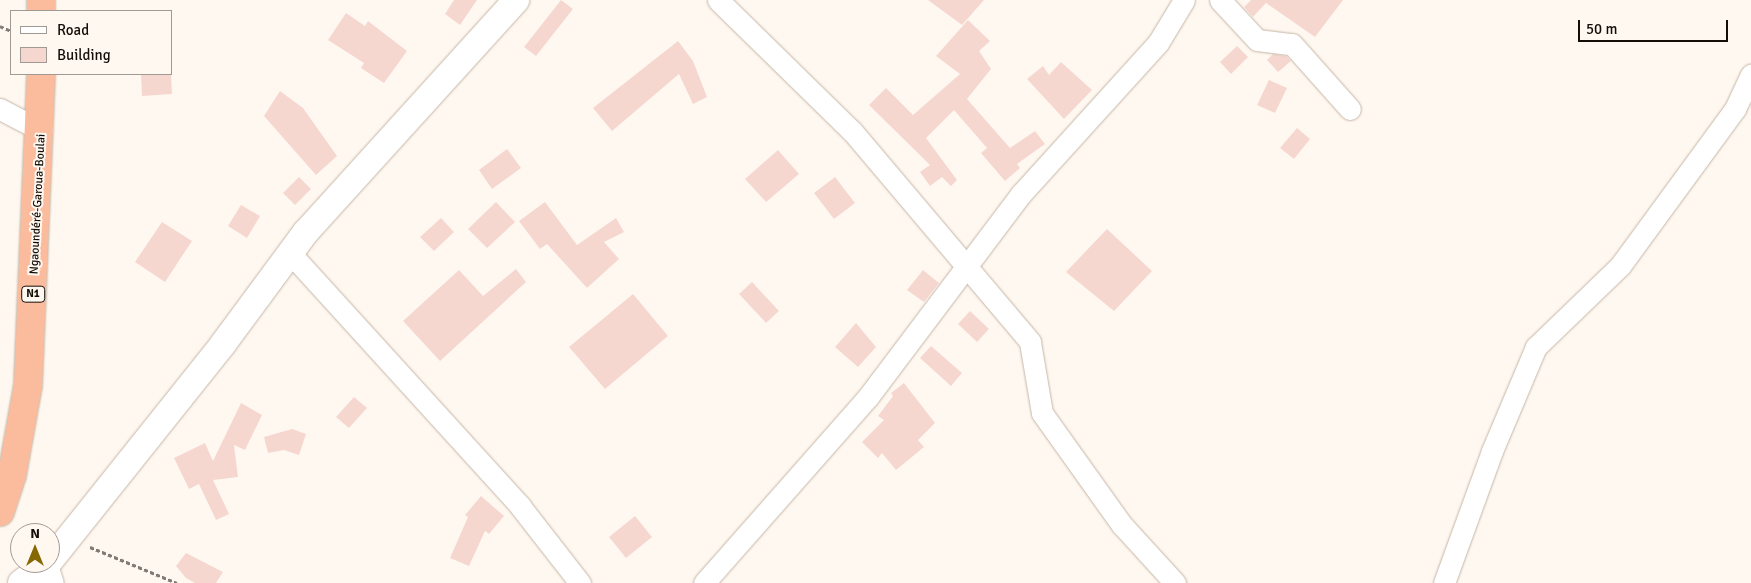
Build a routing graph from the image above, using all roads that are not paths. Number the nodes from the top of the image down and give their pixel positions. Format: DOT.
graph roads {
  1 [pos="516,0"];
  2 [pos="718,0"];
  3 [pos="1184,0"];
  4 [pos="1220,0"];
  5 [pos="1751,74"];
  6 [pos="41,75"];
  7 [pos="0,109"];
  8 [pos="1350,109"];
  9 [pos="42,131"];
  10 [pos="291,254"];
  11 [pos="965,269"];
  12 [pos="0,512"];
  13 [pos="60,553"];
  14 [pos="40,573"];
  15 [pos="21,583"];
  16 [pos="580,583"];
  17 [pos="704,583"];
  18 [pos="1175,583"];
  19 [pos="1444,583"];
  1 -- 10 [label="street"];
  2 -- 11 [label="street"];
  3 -- 11 [label="street"];
  4 -- 8 [label="street"];
  5 -- 19 [label="street"];
  6 -- 9 [label="highway, Ngaoundéré-Garoua-Boulai / N1"];
  7 -- 9 [label="street"];
  9 -- 12 [label="highway, Ngaoundéré-Garoua-Boulai / N1"];
  10 -- 13 [label="street"];
  10 -- 16 [label="street"];
  11 -- 17 [label="street"];
  11 -- 18 [label="street"];
  14 -- 15 [label="street"];
}
